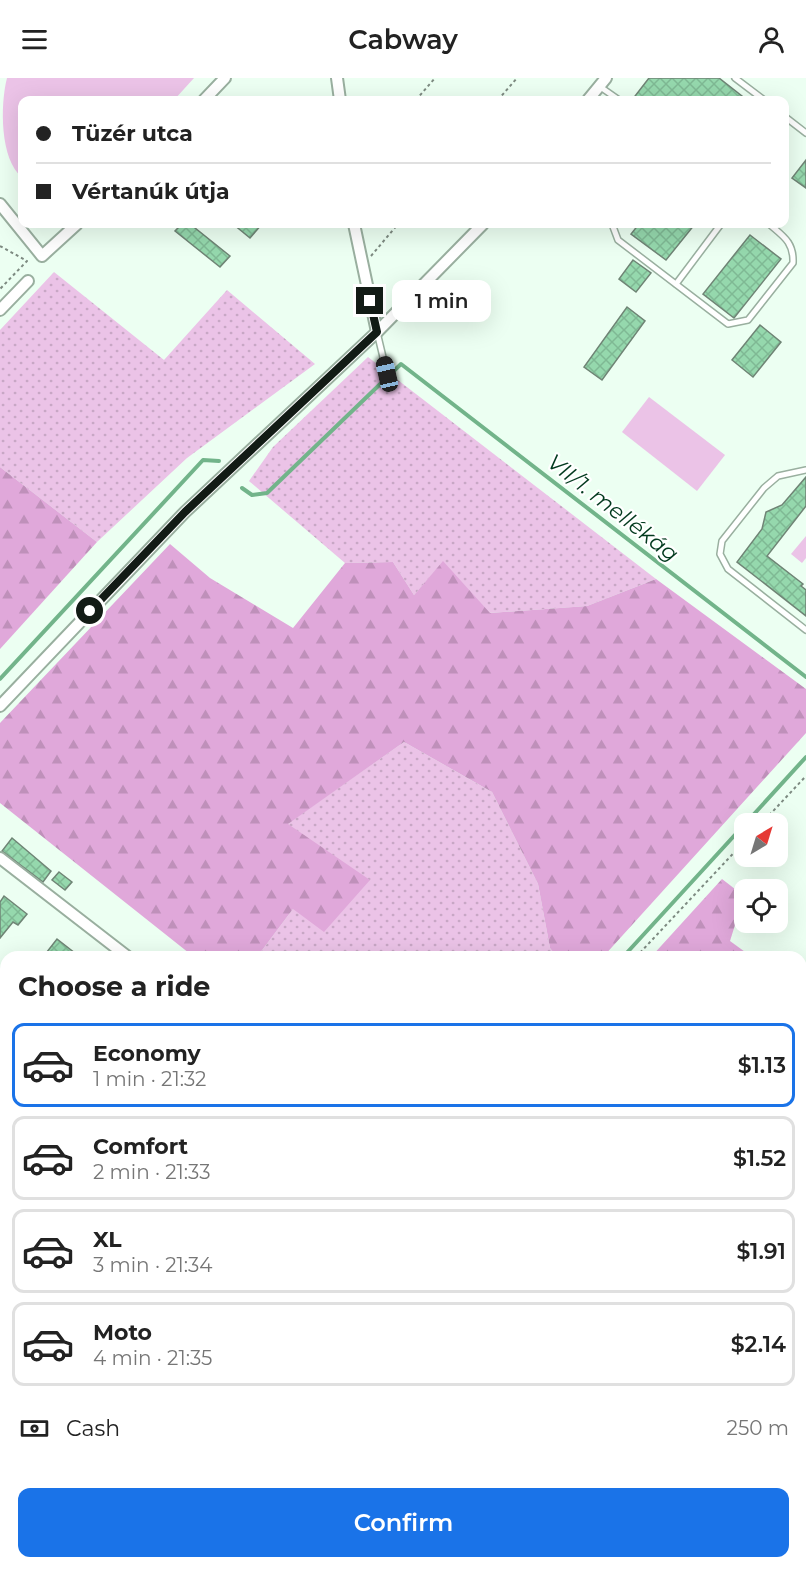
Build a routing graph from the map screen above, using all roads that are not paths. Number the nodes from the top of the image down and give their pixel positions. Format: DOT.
graph roads {
  1 [pos="225,78"];
  2 [pos="337,78"];
  3 [pos="735,78"];
  4 [pos="602,82"];
  5 [pos="208,96"];
  6 [pos="339,96"];
  7 [pos="591,96"];
  8 [pos="615,96"];
  9 [pos="759,96"];
  10 [pos="789,120"];
  11 [pos="806,133"];
  12 [pos="0,204"];
  13 [pos="18,226"];
  14 [pos="19,228"];
  15 [pos="73,228"];
  16 [pos="355,228"];
  17 [pos="479,228"];
  18 [pos="614,228"];
  19 [pos="718,228"];
  20 [pos="774,228"];
  21 [pos="28,281"];
  22 [pos="676,284"];
  23 [pos="0,310"];
  24 [pos="377,332"];
  25 [pos="387,374"];
  26 [pos="806,470"];
  27 [pos="806,630"];
  28 [pos="0,706"];
  29 [pos="0,858"];
  30 [pos="120,951"];
  1 -- 5 [label="street"];
  2 -- 6 [label="street"];
  3 -- 9 [label="lane"];
  4 -- 7 [label="street"];
  4 -- 8 [label="lane"];
  10 -- 11 [label="lane"];
  12 -- 13 [label="street"];
  14 -- 15 [label="street"];
  16 -- 24 [label="street"];
  17 -- 24 [label="street"];
  18 -- 22 [label="lane"];
  19 -- 22 [label="lane"];
  20 -- 22 [label="lane"];
  21 -- 23 [label="street"];
  24 -- 25 [label="lane"];
  24 -- 28 [label="street"];
  26 -- 27 [label="lane"];
  29 -- 30 [label="street"];
}
